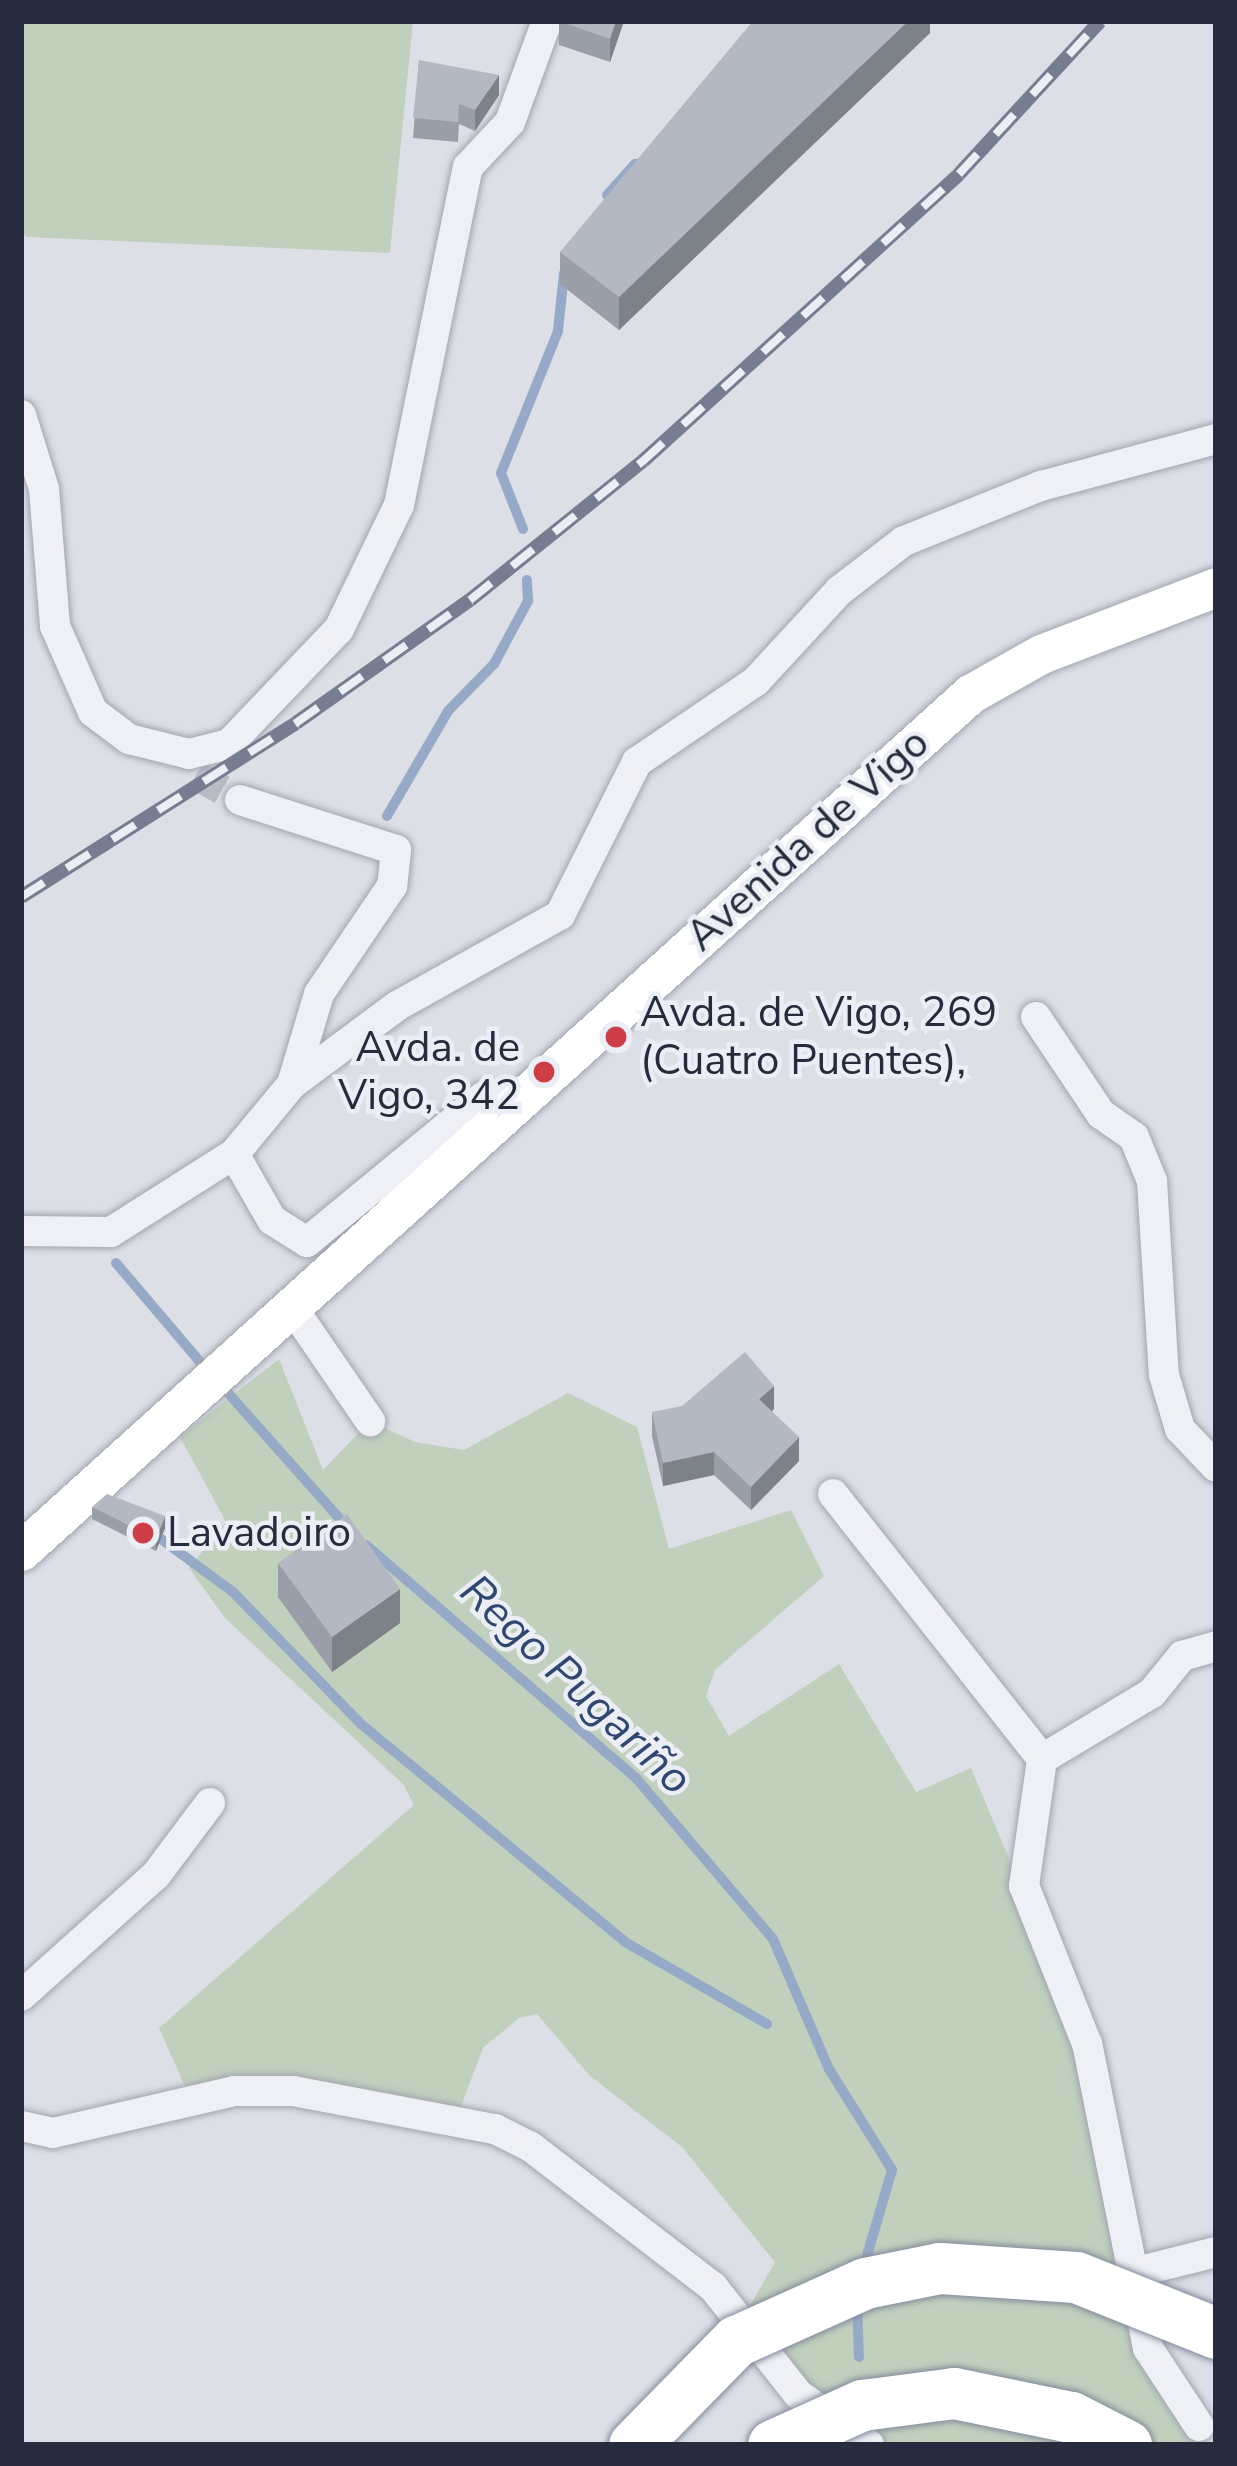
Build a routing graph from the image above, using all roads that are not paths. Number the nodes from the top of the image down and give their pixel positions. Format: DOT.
graph roads {
  1 [pos="547,21"];
  2 [pos="21,415"];
  3 [pos="1216,439"];
  4 [pos="1216,586"];
  5 [pos="129,739"];
  6 [pos="196,775"];
  7 [pos="240,800"];
  8 [pos="1036,1017"];
  9 [pos="292,1084"];
  10 [pos="519,1104"];
  11 [pos="235,1154"];
  12 [pos="21,1231"];
  13 [pos="286,1318"];
  14 [pos="370,1421"];
  15 [pos="1216,1467"];
  16 [pos="833,1494"];
  17 [pos="21,1551"];
  18 [pos="1216,1646"];
  19 [pos="1042,1759"];
  20 [pos="210,1803"];
  21 [pos="21,1996"];
  22 [pos="21,2126"];
  23 [pos="1216,2252"];
  24 [pos="1136,2272"];
  25 [pos="1216,2333"];
  26 [pos="1216,2396"];
  27 [pos="1196,2436"];
  28 [pos="634,2445"];
  29 [pos="773,2445"];
  30 [pos="869,2445"];
  31 [pos="1126,2445"];
  1 -- 5 [label="street"];
  2 -- 5 [label="street"];
  3 -- 9 [label="street"];
  4 -- 10 [label="main road, Avenida de Vigo"];
  5 -- 6 [label="street"];
  7 -- 9 [label="street"];
  8 -- 15 [label="street"];
  9 -- 11 [label="street"];
  10 -- 11 [label="street"];
  10 -- 13 [label="main road, Avenida de Vigo"];
  11 -- 12 [label="street"];
  13 -- 14 [label="street"];
  13 -- 17 [label="main road, Avenida de Vigo"];
  16 -- 19 [label="street"];
  18 -- 19 [label="street"];
  19 -- 24 [label="street"];
  20 -- 21 [label="street"];
  22 -- 30 [label="street"];
  23 -- 24 [label="street"];
  24 -- 27 [label="street"];
  25 -- 28 [label="highway, bridge"];
  26 -- 27 [label="street"];
  29 -- 31 [label="highway, bridge"];
}
